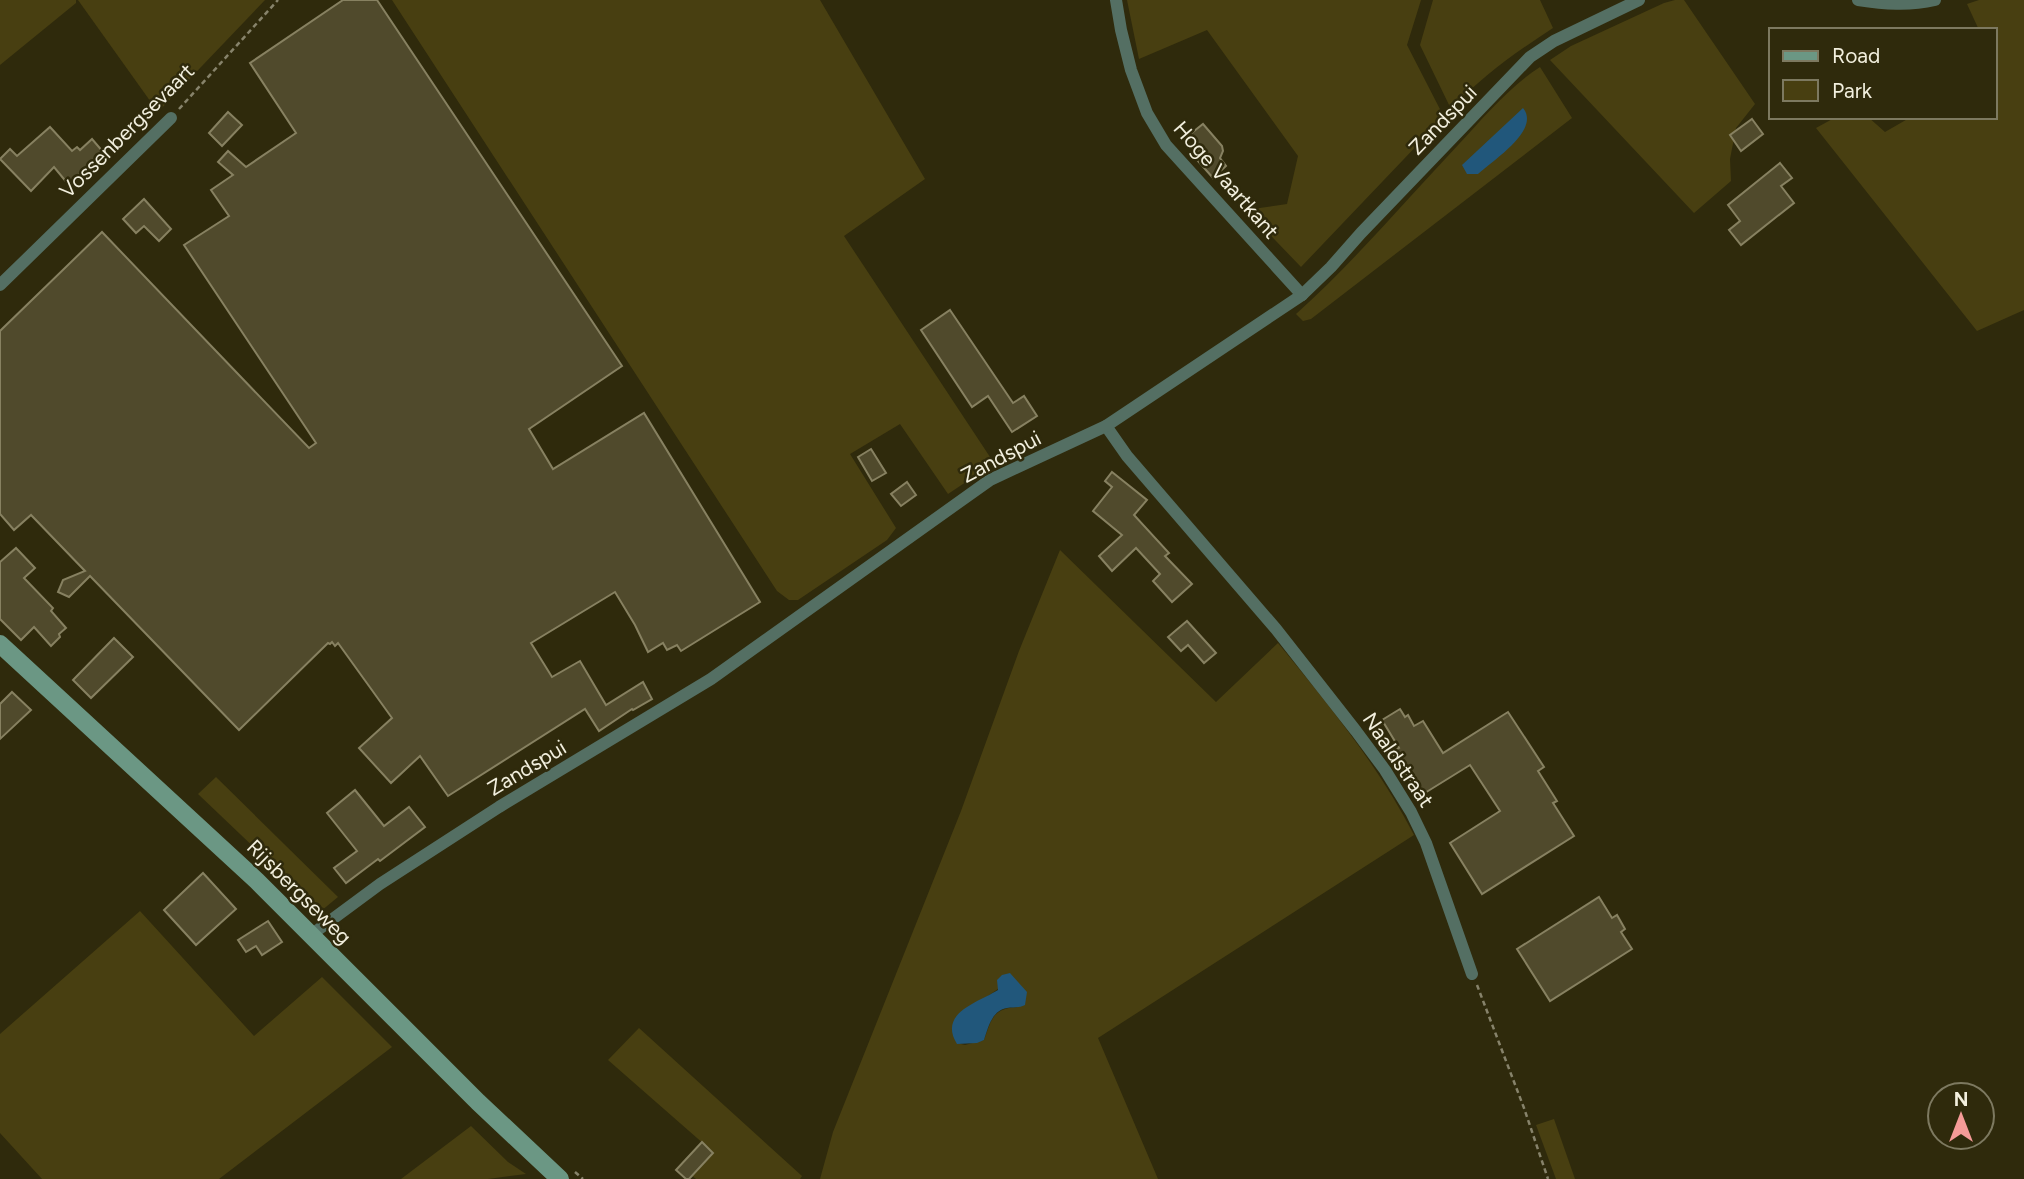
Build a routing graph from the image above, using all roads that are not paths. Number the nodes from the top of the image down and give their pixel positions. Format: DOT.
graph roads {
  1 [pos="1116,0"];
  2 [pos="1639,0"];
  3 [pos="1858,0"];
  4 [pos="1935,0"];
  5 [pos="171,118"];
  6 [pos="0,285"];
  7 [pos="1302,295"];
  8 [pos="1106,426"];
  9 [pos="0,643"];
  10 [pos="311,935"];
  11 [pos="1472,974"];
  12 [pos="560,1179"];
  1 -- 7 [label="street, Hoge Vaartkant"];
  2 -- 7 [label="street, Zandspui"];
  3 -- 4 [label="street"];
  5 -- 6 [label="street, Vossenbergsevaart"];
  7 -- 8 [label="street, Zandspui"];
  8 -- 10 [label="street, Zandspui"];
  8 -- 11 [label="street, Naaldstraat"];
  9 -- 10 [label="main road, Rijsbergseweg"];
  10 -- 12 [label="main road, Rijsbergseweg"];
}
